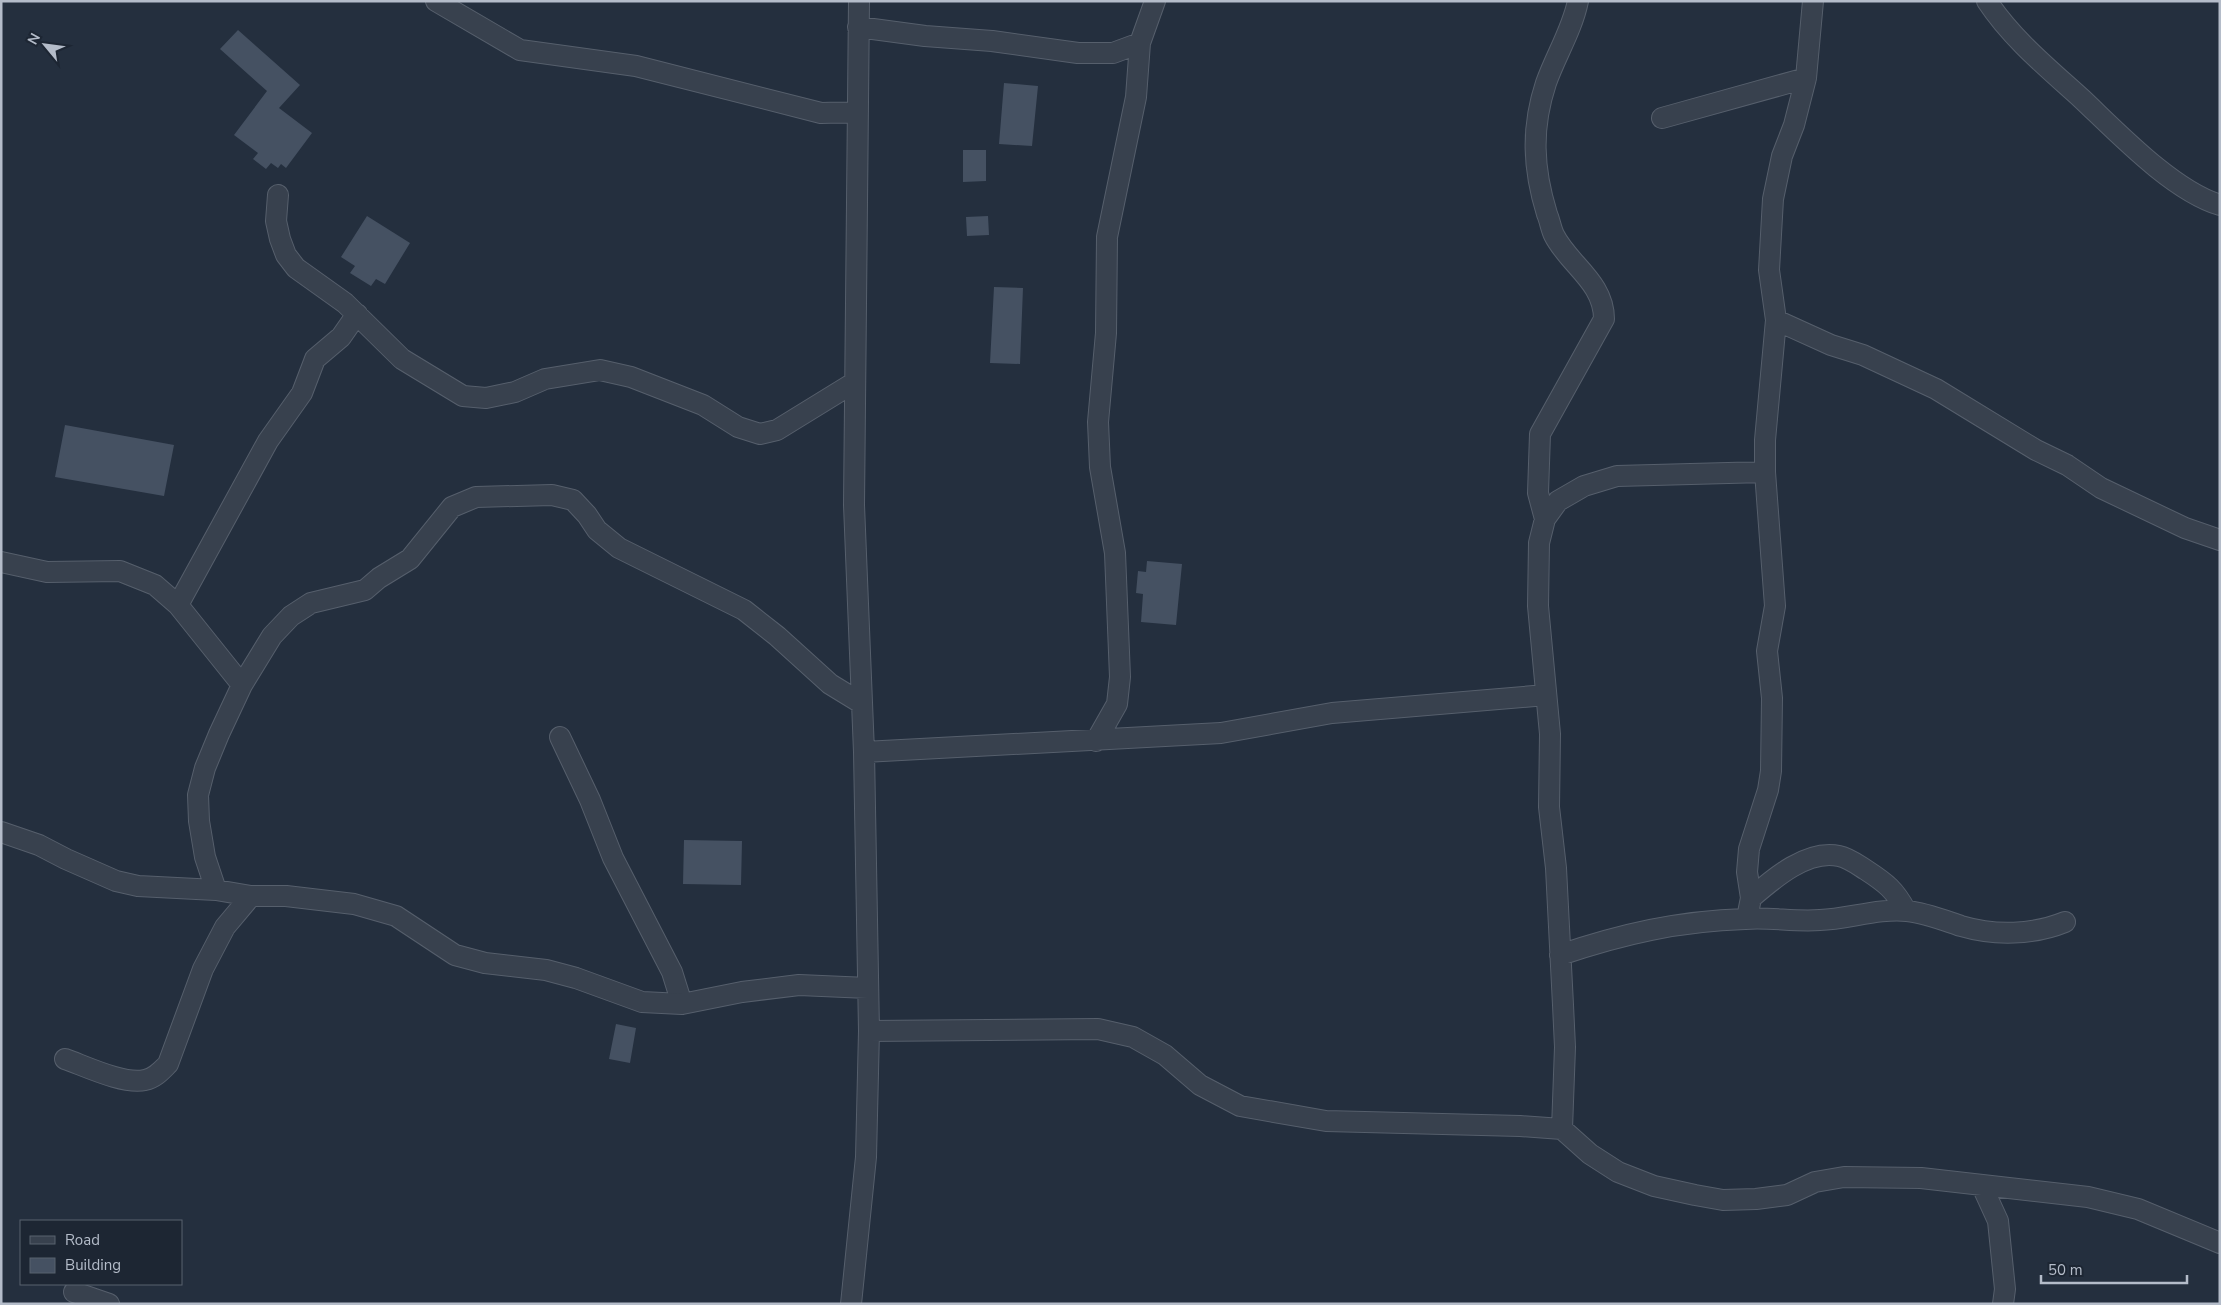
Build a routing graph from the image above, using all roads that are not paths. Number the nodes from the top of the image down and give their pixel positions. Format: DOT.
graph roads {
  1 [pos="436,1"];
  2 [pos="859,1"];
  3 [pos="1155,1"];
  4 [pos="1578,1"];
  5 [pos="1813,1"];
  6 [pos="1987,1"];
  7 [pos="858,26"];
  8 [pos="1140,43"];
  9 [pos="1806,78"];
  10 [pos="858,112"];
  11 [pos="1662,118"];
  12 [pos="278,194"];
  13 [pos="2220,204"];
  14 [pos="357,314"];
  15 [pos="1776,320"];
  16 [pos="373,332"];
  17 [pos="341,337"];
  18 [pos="855,382"];
  19 [pos="1766,472"];
  20 [pos="1545,519"];
  21 [pos="2220,540"];
  22 [pos="1,562"];
  23 [pos="178,605"];
  24 [pos="242,685"];
  25 [pos="1546,695"];
  26 [pos="861,703"];
  27 [pos="560,738"];
  28 [pos="1096,741"];
  29 [pos="864,752"];
  30 [pos="1,832"];
  31 [pos="216,890"];
  32 [pos="251,896"];
  33 [pos="1751,898"];
  34 [pos="1906,911"];
  35 [pos="1747,918"];
  36 [pos="2065,922"];
  37 [pos="1560,955"];
  38 [pos="868,988"];
  39 [pos="682,1004"];
  40 [pos="869,1031"];
  41 [pos="65,1059"];
  42 [pos="1562,1130"];
  43 [pos="1982,1186"];
  44 [pos="2220,1243"];
  45 [pos="74,1292"];
  46 [pos="109,1304"];
  47 [pos="852,1304"];
  48 [pos="2003,1304"];
  1 -- 10 [label="street"];
  2 -- 7 [label="street"];
  3 -- 8 [label="street"];
  4 -- 20 [label="street"];
  5 -- 9 [label="street"];
  6 -- 13 [label="street"];
  7 -- 8 [label="street"];
  7 -- 10 [label="street"];
  8 -- 28 [label="street"];
  9 -- 11 [label="street"];
  9 -- 15 [label="street"];
  10 -- 18 [label="street"];
  12 -- 14 [label="street"];
  14 -- 16 [label="street"];
  14 -- 17 [label="street"];
  15 -- 19 [label="street"];
  15 -- 21 [label="street"];
  16 -- 17 [label="street"];
  16 -- 18 [label="street"];
  17 -- 23 [label="street"];
  18 -- 26 [label="street"];
  19 -- 20 [label="street"];
  19 -- 33 [label="street"];
  20 -- 25 [label="street"];
  22 -- 23 [label="street"];
  23 -- 24 [label="street"];
  24 -- 26 [label="street"];
  24 -- 31 [label="street"];
  25 -- 28 [label="street"];
  25 -- 37 [label="street"];
  26 -- 29 [label="street"];
  27 -- 39 [label="street"];
  28 -- 29 [label="street"];
  29 -- 38 [label="street"];
  30 -- 31 [label="street"];
  31 -- 32 [label="street"];
  32 -- 39 [label="street"];
  32 -- 41 [label="street"];
  33 -- 34 [label="street"];
  33 -- 35 [label="street"];
  34 -- 35 [label="street"];
  34 -- 36 [label="street"];
  35 -- 37 [label="street"];
  37 -- 42 [label="street"];
  38 -- 39 [label="street"];
  38 -- 40 [label="street"];
  40 -- 42 [label="street"];
  40 -- 47 [label="street"];
  42 -- 43 [label="street"];
  43 -- 44 [label="street"];
  43 -- 48 [label="street"];
  45 -- 46 [label="street"];
}
